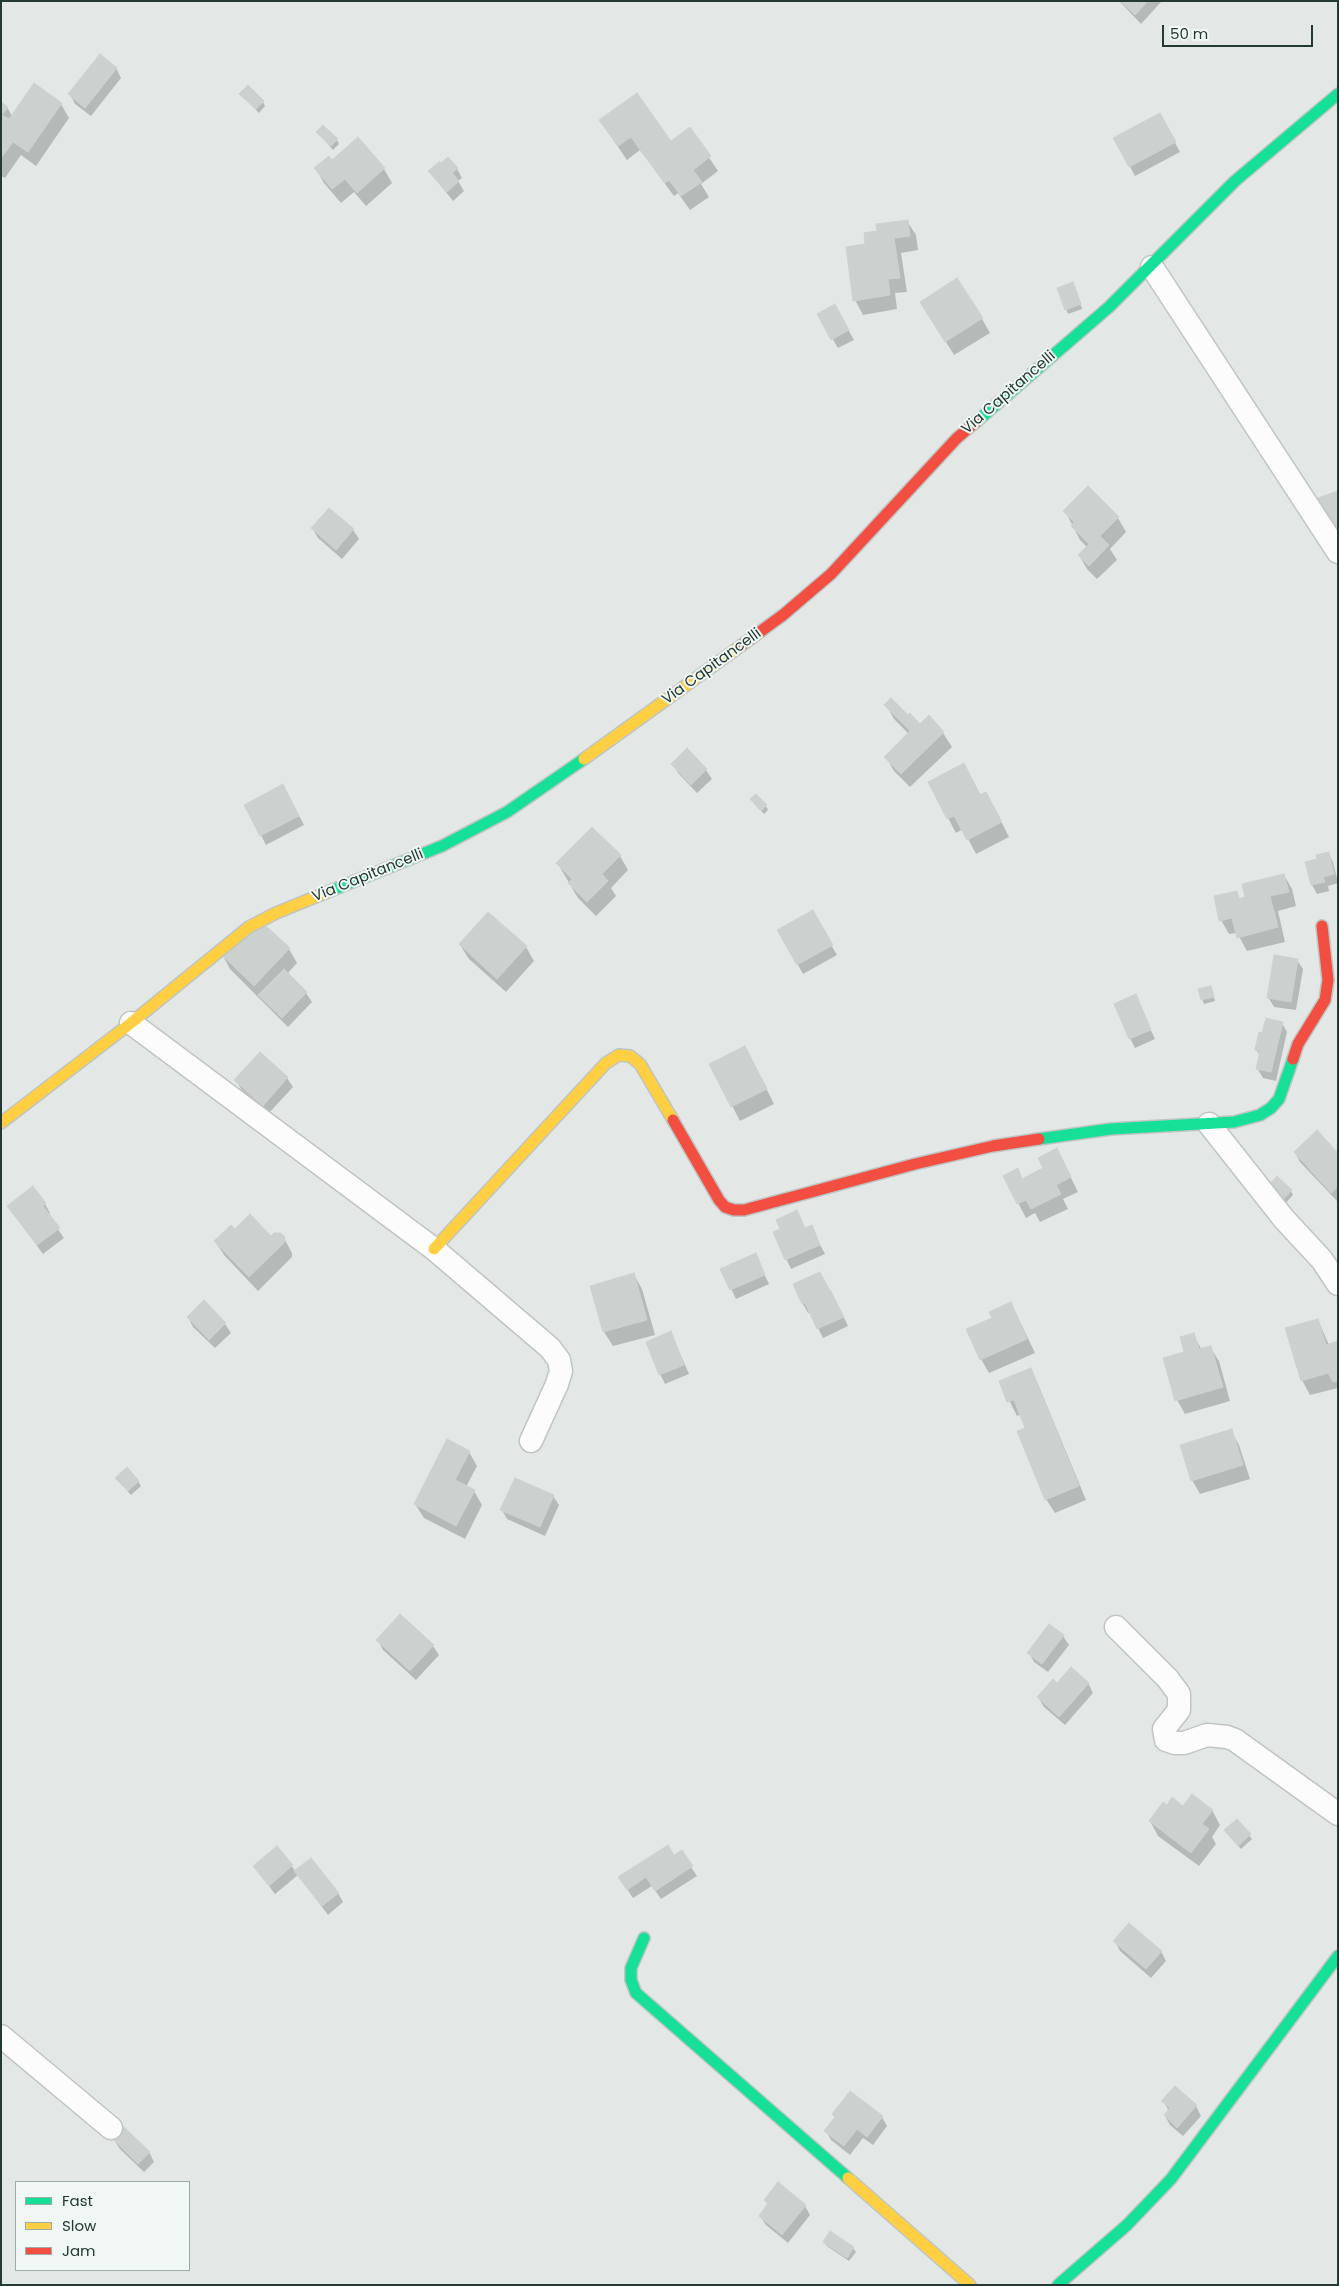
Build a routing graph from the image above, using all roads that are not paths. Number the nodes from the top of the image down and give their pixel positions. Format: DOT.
graph roads {
  1 [pos="1338,94"];
  2 [pos="1152,267"];
  3 [pos="1338,552"];
  4 [pos="1322,926"];
  5 [pos="131,1023"];
  6 [pos="1,1122"];
  7 [pos="1209,1124"];
  8 [pos="434,1249"];
  9 [pos="1338,1284"];
  10 [pos="531,1442"];
  11 [pos="1116,1626"];
  12 [pos="1338,1814"];
  13 [pos="644,1938"];
  14 [pos="1338,1956"];
  15 [pos="1,2036"];
  16 [pos="111,2128"];
  17 [pos="970,2285"];
  18 [pos="1058,2285"];
  1 -- 2 [label="street, Via Capitancelli"];
  2 -- 3 [label="street"];
  2 -- 5 [label="street, Via Capitancelli"];
  4 -- 7 [label="street"];
  5 -- 6 [label="street, Via Capitancelli"];
  5 -- 8 [label="street"];
  7 -- 8 [label="street"];
  7 -- 9 [label="street"];
  8 -- 10 [label="street"];
  11 -- 12 [label="street"];
  13 -- 17 [label="street"];
  14 -- 18 [label="street"];
  15 -- 16 [label="street"];
}
